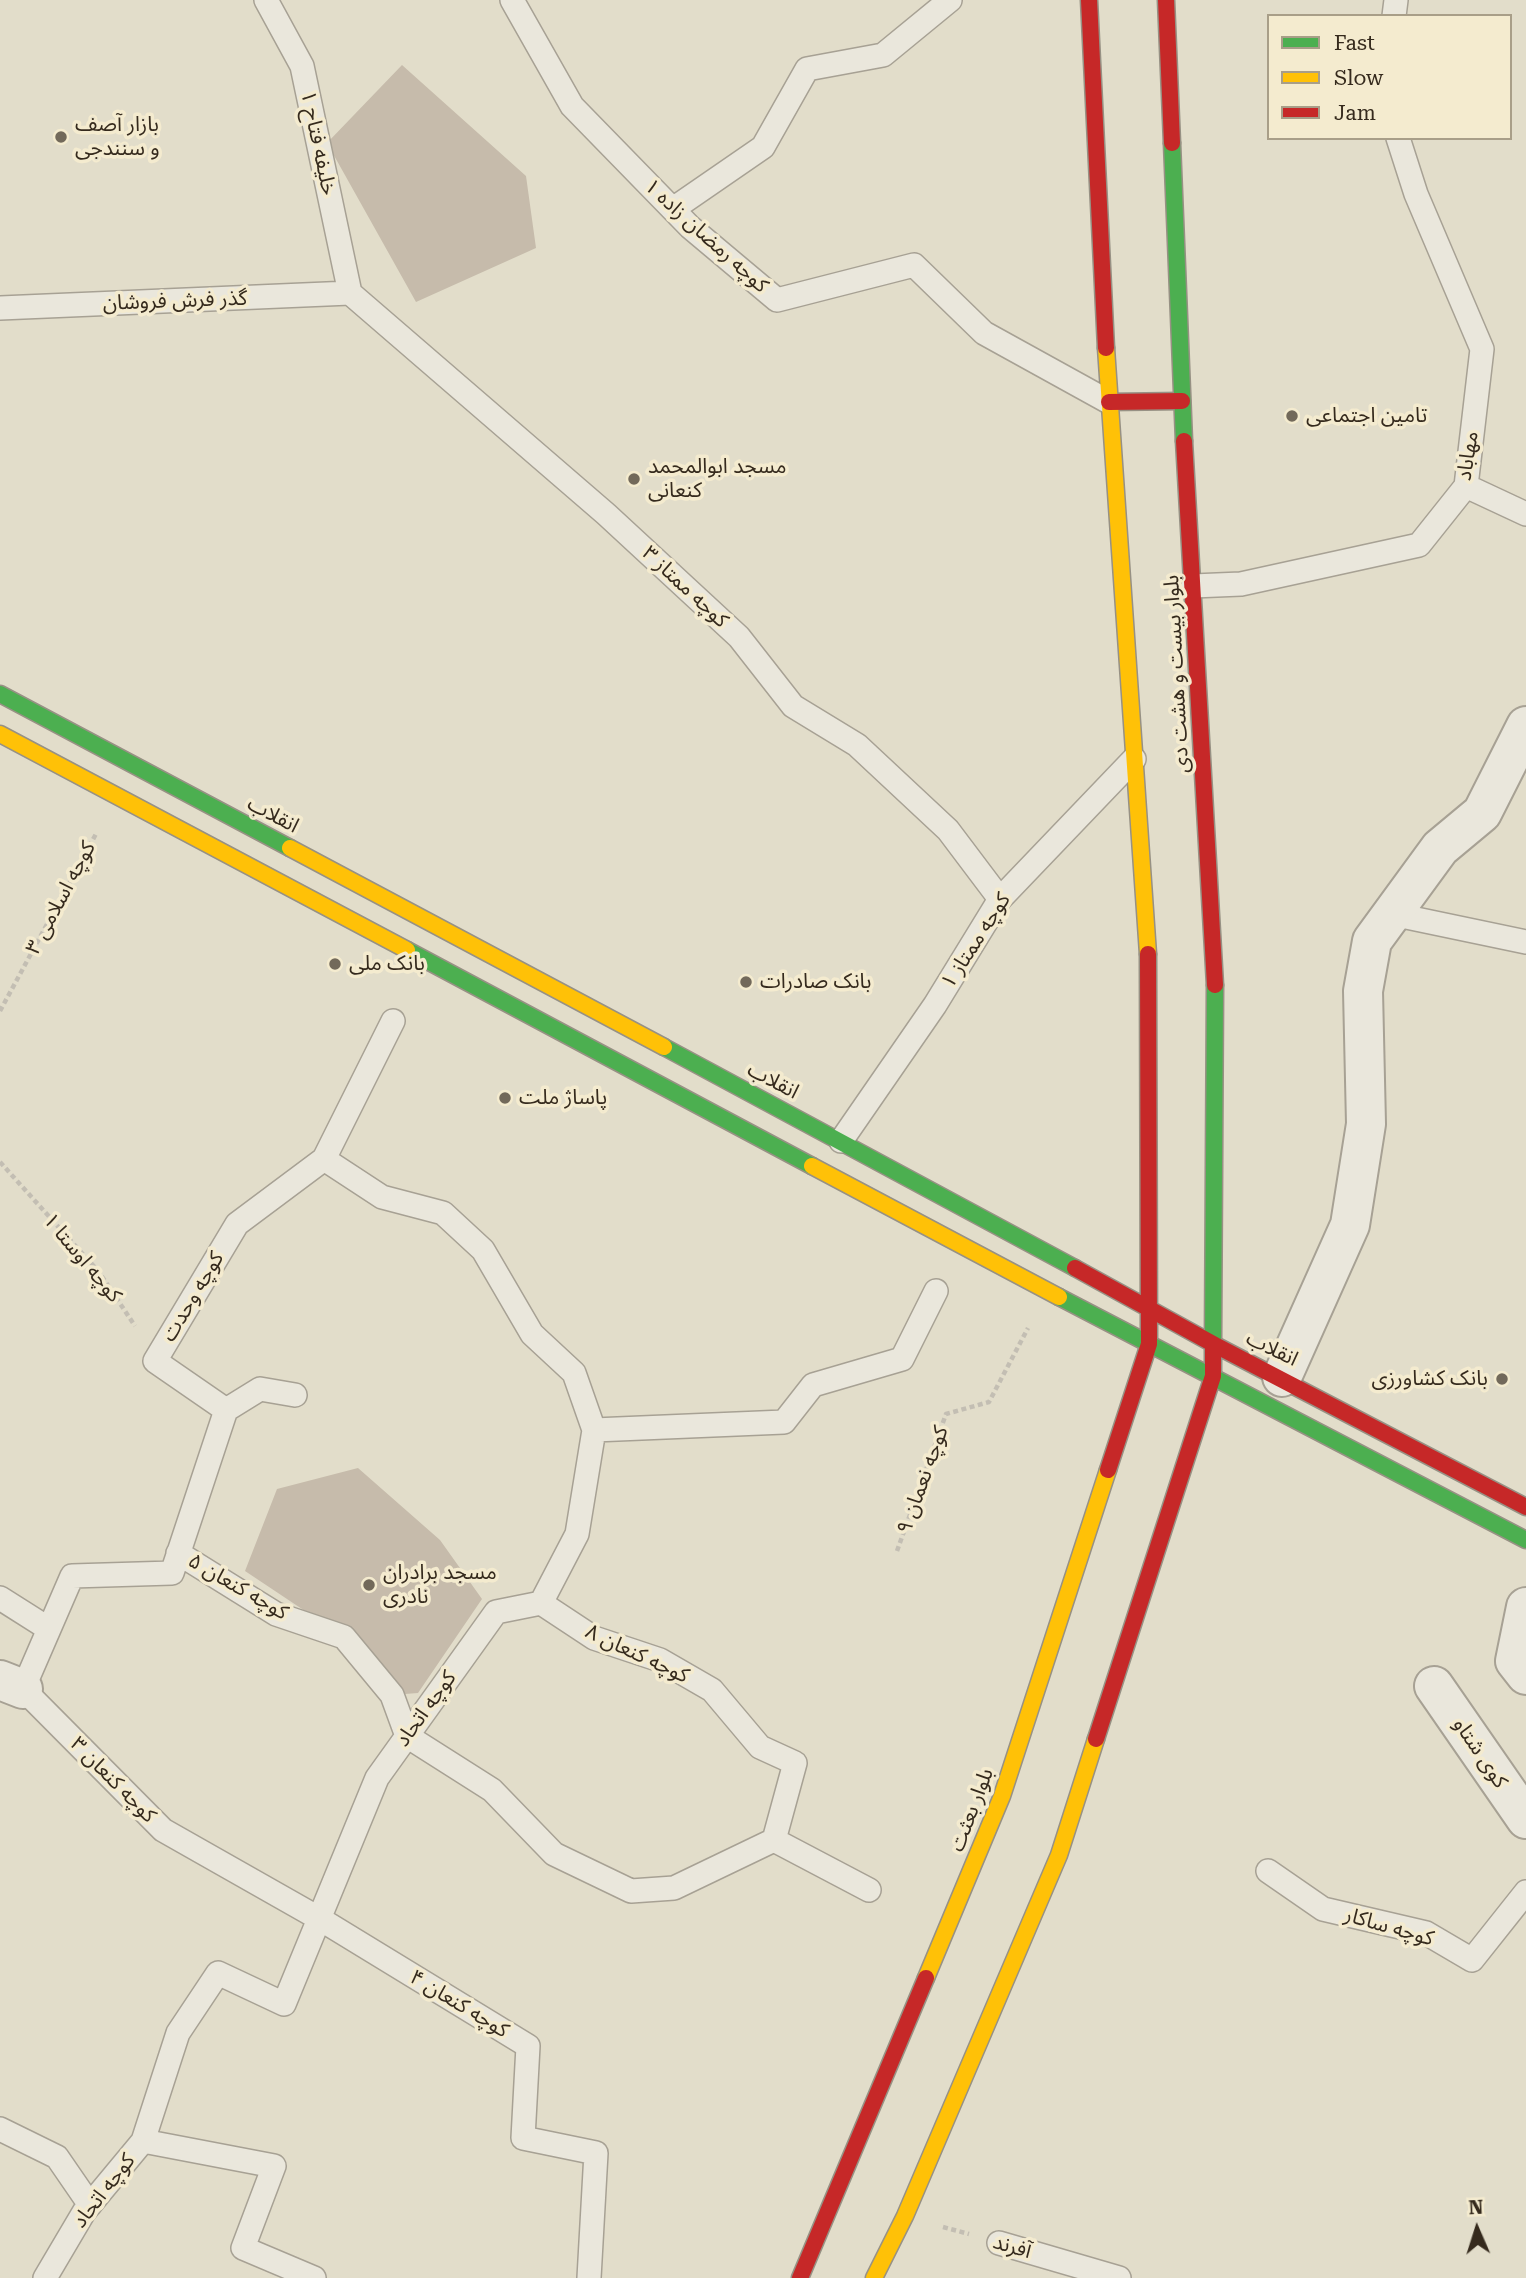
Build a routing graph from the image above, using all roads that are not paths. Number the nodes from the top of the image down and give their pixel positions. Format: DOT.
graph roads {
  1 [pos="267,0"];
  2 [pos="512,0"];
  3 [pos="950,0"];
  4 [pos="1089,0"];
  5 [pos="1166,0"];
  6 [pos="1399,140"];
  7 [pos="673,209"];
  8 [pos="350,293"];
  9 [pos="0,308"];
  10 [pos="1182,401"];
  11 [pos="1109,402"];
  12 [pos="1466,486"];
  13 [pos="1526,514"];
  14 [pos="1193,586"];
  15 [pos="0,694"];
  16 [pos="1526,726"];
  17 [pos="0,734"];
  18 [pos="1134,759"];
  19 [pos="1000,899"];
  20 [pos="1392,914"];
  21 [pos="1526,942"];
  22 [pos="393,1021"];
  23 [pos="841,1141"];
  24 [pos="324,1159"];
  25 [pos="936,1291"];
  26 [pos="1149,1309"];
  27 [pos="1149,1344"];
  28 [pos="1215,1345"];
  29 [pos="1213,1376"];
  30 [pos="1282,1377"];
  31 [pos="295,1395"];
  32 [pos="226,1410"];
  33 [pos="594,1430"];
  34 [pos="1526,1507"];
  35 [pos="1526,1539"];
  36 [pos="178,1553"];
  37 [pos="0,1598"];
  38 [pos="541,1603"];
  39 [pos="1526,1607"];
  40 [pos="49,1629"];
  41 [pos="1526,1675"];
  42 [pos="12,1684"];
  43 [pos="1434,1686"];
  44 [pos="407,1736"];
  45 [pos="1526,1819"];
  46 [pos="774,1840"];
  47 [pos="1268,1871"];
  48 [pos="869,1891"];
  49 [pos="1526,1892"];
  50 [pos="320,1919"];
  51 [pos="0,2129"];
  52 [pos="143,2141"];
  53 [pos="90,2205"];
  54 [pos="999,2243"];
  55 [pos="46,2278"];
  56 [pos="314,2278"];
  57 [pos="589,2278"];
  58 [pos="800,2278"];
  59 [pos="874,2278"];
  60 [pos="1119,2278"];
  1 -- 8 [label="lane, خلیفه فتاح ۱"];
  2 -- 7 [label="lane, کوچه رمضان زاده ۱"];
  3 -- 7 [label="lane"];
  4 -- 11 [label="main road"];
  5 -- 10 [label="main road, بلوار بیست و هشت دی"];
  6 -- 12 [label="lane, مهاباد"];
  7 -- 11 [label="lane, کوچه رمضان زاده ۱"];
  8 -- 9 [label="lane, گذر فرش فروشان"];
  8 -- 19 [label="lane, کوچه ممتاز ۳"];
  10 -- 11 [label="main road"];
  10 -- 14 [label="main road, بلوار بیست و هشت دی"];
  11 -- 18 [label="main road"];
  12 -- 13 [label="lane"];
  12 -- 14 [label="lane, مهاباد"];
  14 -- 28 [label="main road, بلوار بیست و هشت دی"];
  15 -- 23 [label="main road, انقلاب"];
  16 -- 20 [label="street"];
  17 -- 27 [label="main road"];
  18 -- 19 [label="lane, کوچه ممتاز ۱"];
  18 -- 26 [label="main road"];
  19 -- 23 [label="lane, کوچه ممتاز ۱"];
  20 -- 21 [label="lane"];
  20 -- 30 [label="street"];
  22 -- 24 [label="lane, کوچه وحدت"];
  23 -- 26 [label="main road, انقلاب"];
  24 -- 32 [label="lane, کوچه وحدت"];
  24 -- 33 [label="lane"];
  25 -- 33 [label="lane"];
  26 -- 27 [label="main road, بلوار بعثت"];
  26 -- 28 [label="main road, انقلاب"];
  27 -- 29 [label="main road"];
  27 -- 58 [label="main road, بلوار بعثت"];
  28 -- 29 [label="main road, بلوار بیست و هشت دی"];
  28 -- 30 [label="main road, انقلاب"];
  29 -- 35 [label="main road"];
  29 -- 59 [label="main road"];
  30 -- 34 [label="main road, انقلاب"];
  31 -- 32 [label="lane"];
  32 -- 36 [label="lane"];
  33 -- 38 [label="lane"];
  36 -- 40 [label="lane, کوچه کنعان ۳"];
  36 -- 44 [label="lane, کوچه کنعان ۵"];
  37 -- 40 [label="lane"];
  38 -- 44 [label="lane, کوچه اتحاد"];
  38 -- 46 [label="lane, کوچه کنعان ۸"];
  39 -- 41 [label="street"];
  40 -- 42 [label="lane, کوچه کنعان ۳"];
  42 -- 50 [label="lane, کوچه کنعان ۳"];
  43 -- 45 [label="street, کوی شتاو"];
  44 -- 46 [label="lane"];
  44 -- 50 [label="lane, کوچه اتحاد"];
  46 -- 48 [label="lane"];
  47 -- 49 [label="lane, کوچه ساکار"];
  50 -- 52 [label="lane, کوچه اتحاد"];
  50 -- 57 [label="lane, کوچه کنعان ۴"];
  51 -- 53 [label="lane"];
  52 -- 53 [label="lane, کوچه اتحاد"];
  52 -- 56 [label="lane"];
  53 -- 55 [label="lane, کوچه اتحاد"];
  54 -- 60 [label="lane, آفرند"];
}
